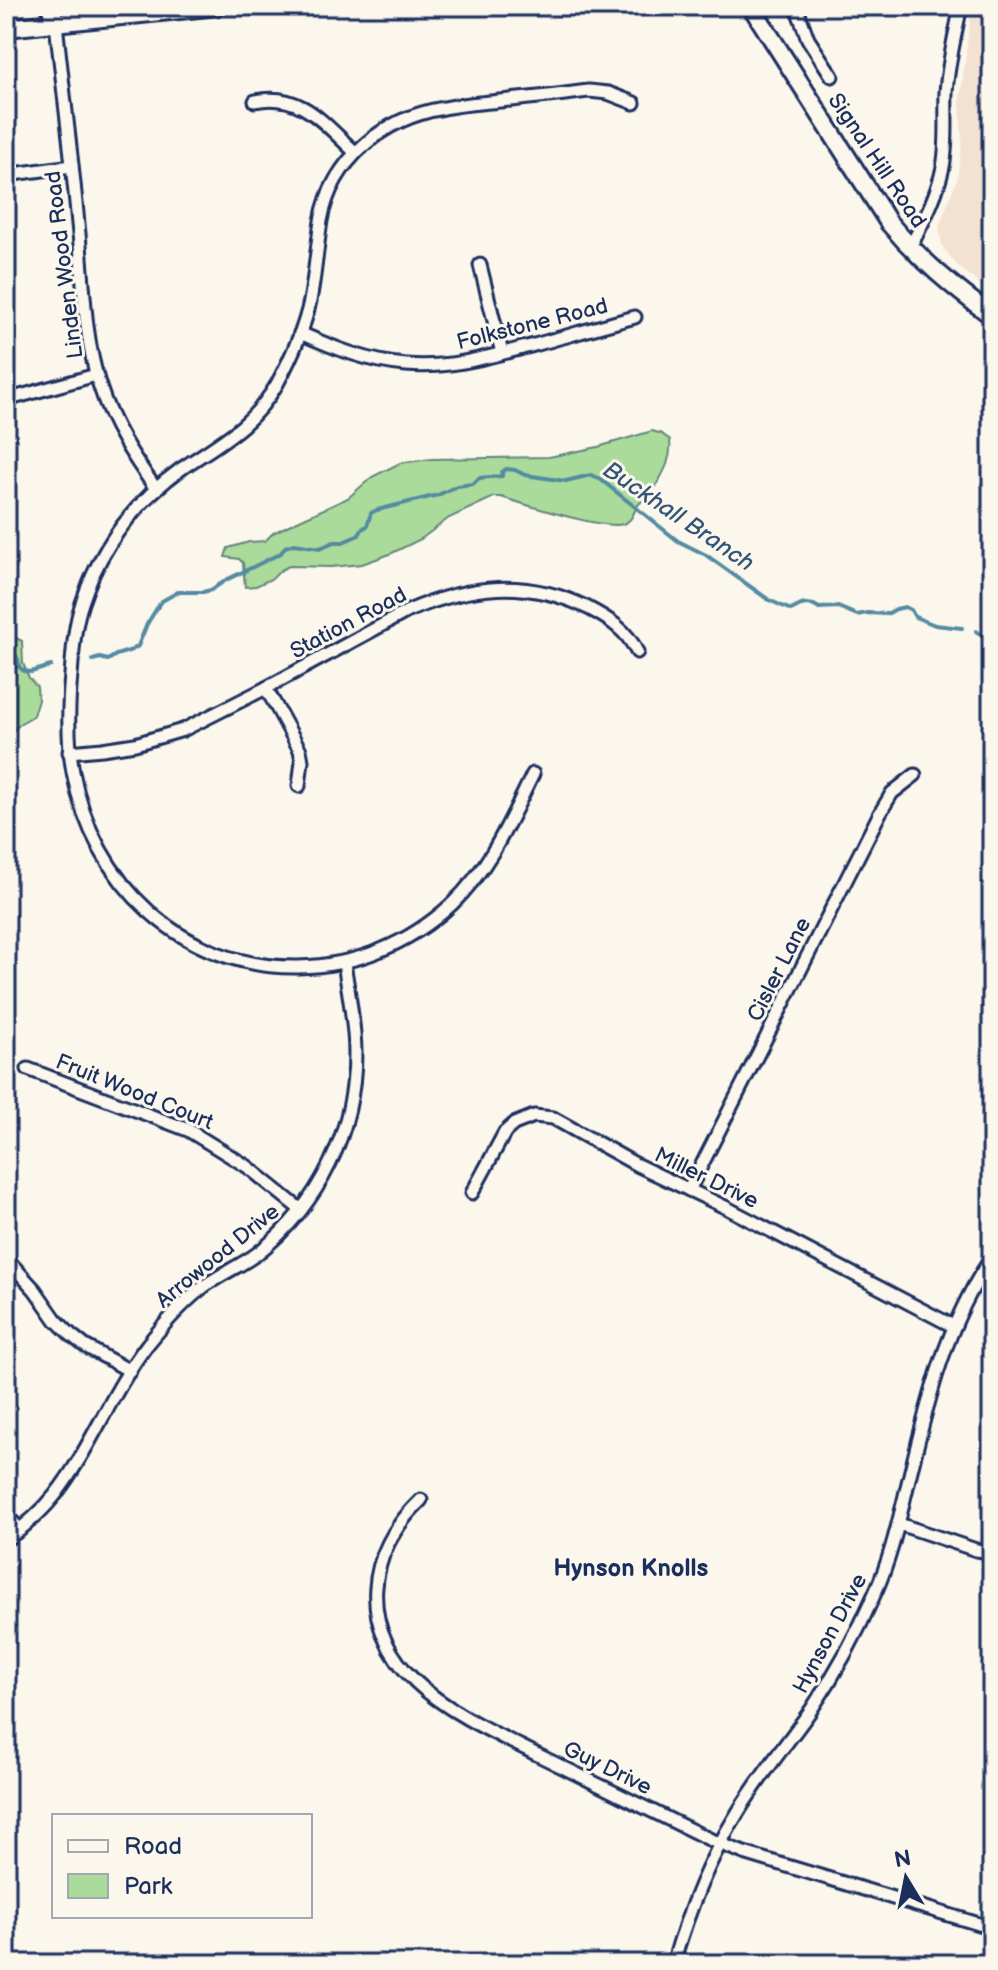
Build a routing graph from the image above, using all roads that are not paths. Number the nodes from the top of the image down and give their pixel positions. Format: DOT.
graph roads {
  1 [pos="50,6"];
  2 [pos="218,6"];
  3 [pos="751,6"];
  4 [pos="796,6"];
  5 [pos="961,6"];
  6 [pos="58,14"];
  7 [pos="6,28"];
  8 [pos="832,76"];
  9 [pos="255,101"];
  10 [pos="634,103"];
  11 [pos="355,152"];
  12 [pos="72,166"];
  13 [pos="6,175"];
  14 [pos="910,248"];
  15 [pos="480,265"];
  16 [pos="992,316"];
  17 [pos="635,317"];
  18 [pos="300,333"];
  19 [pos="502,353"];
  20 [pos="96,375"];
  21 [pos="6,400"];
  22 [pos="156,489"];
  23 [pos="637,652"];
  24 [pos="266,688"];
  25 [pos="69,752"];
  26 [pos="533,774"];
  27 [pos="915,775"];
  28 [pos="299,786"];
  29 [pos="344,962"];
  30 [pos="28,1069"];
  31 [pos="689,1190"];
  32 [pos="472,1193"];
  33 [pos="301,1210"];
  34 [pos="992,1257"];
  35 [pos="6,1258"];
  36 [pos="953,1326"];
  37 [pos="130,1371"];
  38 [pos="421,1500"];
  39 [pos="6,1514"];
  40 [pos="899,1524"];
  41 [pos="20,1530"];
  42 [pos="6,1540"];
  43 [pos="992,1552"];
  44 [pos="719,1843"];
  45 [pos="992,1928"];
  46 [pos="673,1964"];
  1 -- 6 [label="main road"];
  2 -- 6 [label="main road"];
  3 -- 14 [label="main road, Signal Hill Road"];
  4 -- 8 [label="street"];
  5 -- 14 [label="street"];
  6 -- 7 [label="main road"];
  6 -- 12 [label="street, Linden Wood Road"];
  9 -- 11 [label="street"];
  10 -- 11 [label="street"];
  11 -- 18 [label="street"];
  12 -- 13 [label="street"];
  12 -- 20 [label="street, Linden Wood Road"];
  14 -- 16 [label="main road, Signal Hill Road"];
  15 -- 19 [label="street"];
  17 -- 19 [label="street, Folkstone Road"];
  18 -- 19 [label="street, Folkstone Road"];
  18 -- 22 [label="street"];
  20 -- 21 [label="street"];
  20 -- 22 [label="street, Linden Wood Road"];
  22 -- 25 [label="street"];
  23 -- 24 [label="street, Station Road"];
  24 -- 25 [label="street, Station Road"];
  24 -- 28 [label="street"];
  25 -- 29 [label="street"];
  26 -- 29 [label="street"];
  27 -- 31 [label="street, Cisler Lane"];
  29 -- 33 [label="street, Arrowood Drive"];
  30 -- 33 [label="street, Fruit Wood Court"];
  31 -- 32 [label="street, Miller Drive"];
  31 -- 36 [label="street, Miller Drive"];
  33 -- 37 [label="street, Arrowood Drive"];
  34 -- 36 [label="street, Hynson Drive"];
  35 -- 37 [label="street"];
  36 -- 40 [label="street, Hynson Drive"];
  37 -- 41 [label="street, Arrowood Drive"];
  38 -- 44 [label="street, Guy Drive"];
  39 -- 41 [label="street"];
  40 -- 43 [label="street"];
  40 -- 44 [label="street, Hynson Drive"];
  41 -- 42 [label="street, Arrowood Drive"];
  44 -- 45 [label="street, Guy Drive"];
  44 -- 46 [label="street, Hynson Drive"];
}
